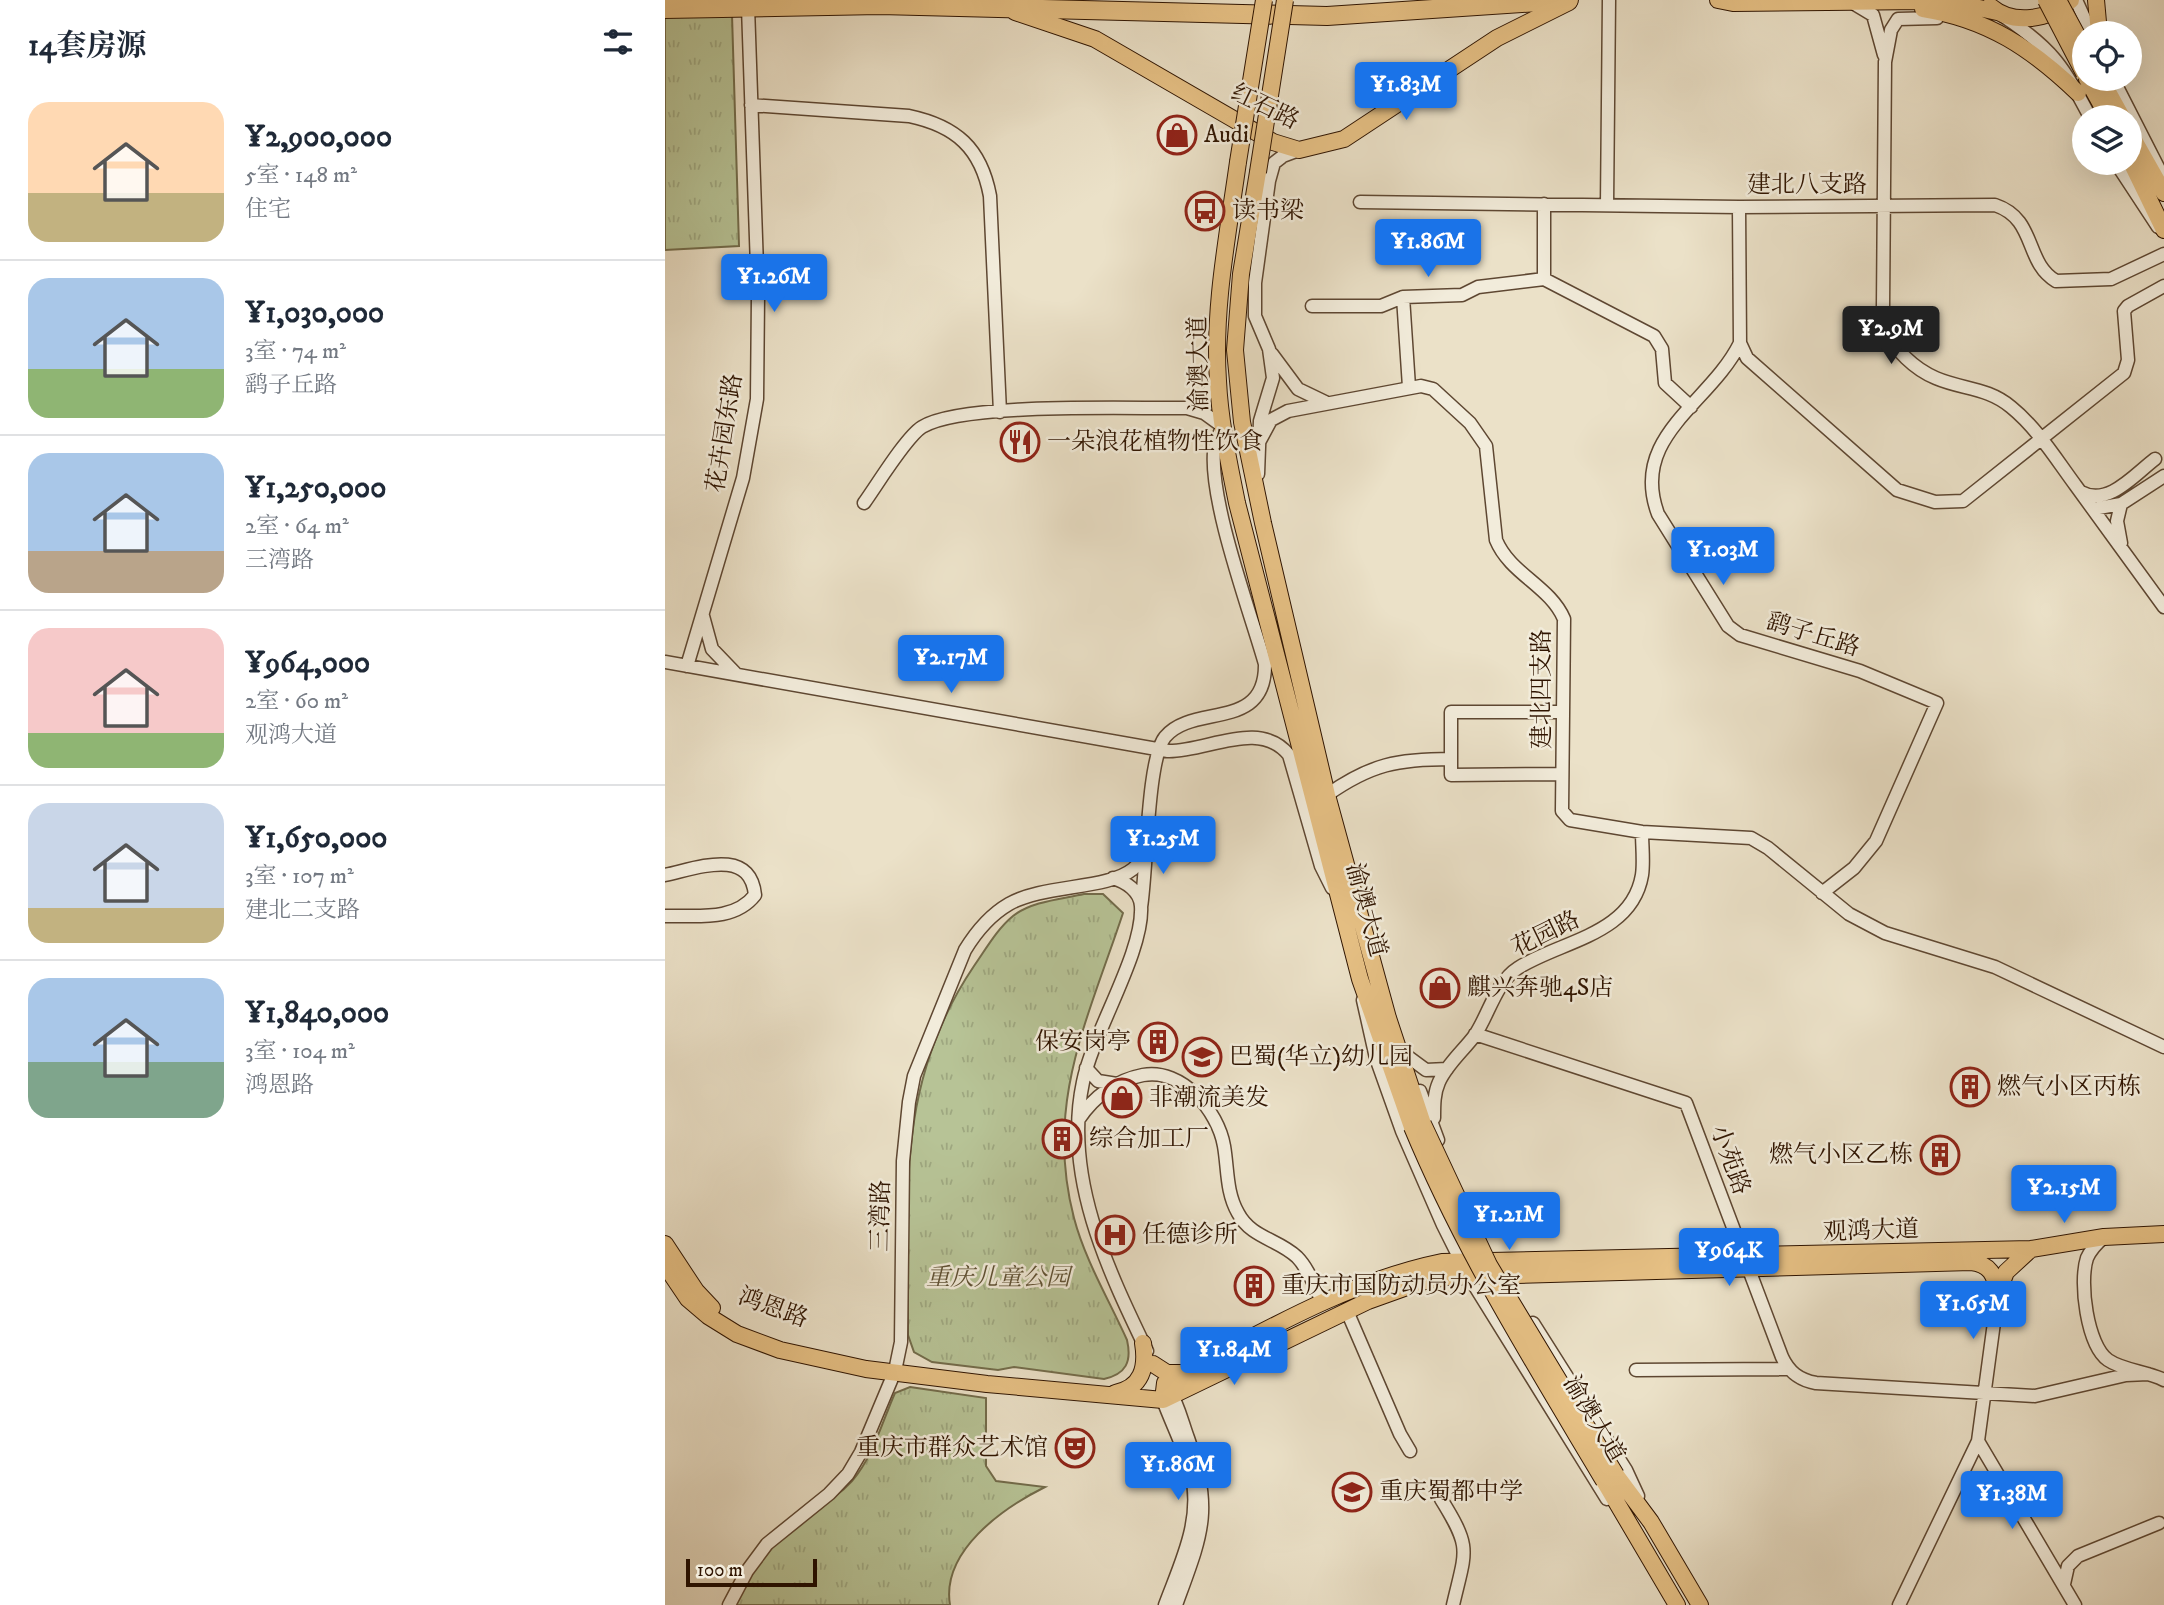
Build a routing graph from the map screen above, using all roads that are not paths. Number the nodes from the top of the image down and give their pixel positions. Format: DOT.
graph roads {
  1 [pos="1264,0"];
  2 [pos="1285,0"];
  3 [pos="1569,0"];
  4 [pos="1575,0"];
  5 [pos="1609,0"];
  6 [pos="1718,0"];
  7 [pos="1982,0"];
  8 [pos="2046,0"];
  9 [pos="2058,0"];
  10 [pos="2074,0"];
  11 [pos="2096,0"];
  12 [pos="1852,3"];
  13 [pos="1883,3"];
  14 [pos="748,7"];
  15 [pos="665,9"];
  16 [pos="1001,9"];
  17 [pos="1997,12"];
  18 [pos="2085,21"];
  19 [pos="2098,21"];
  20 [pos="1976,24"];
  21 [pos="2072,26"];
  22 [pos="2072,50"];
  23 [pos="1885,62"];
  24 [pos="2119,91"];
  25 [pos="2078,93"];
  26 [pos="751,104"];
  27 [pos="2084,105"];
  28 [pos="1299,150"];
  29 [pos="2142,170"];
  30 [pos="2123,175"];
  31 [pos="2142,175"];
  32 [pos="2164,179"];
  33 [pos="2164,193"];
  34 [pos="1360,202"];
  35 [pos="1544,204"];
  36 [pos="1607,205"];
  37 [pos="1885,206"];
  38 [pos="1739,207"];
  39 [pos="2164,232"];
  40 [pos="2164,254"];
  41 [pos="1544,279"];
  42 [pos="2164,286"];
  43 [pos="1403,296"];
  44 [pos="1312,306"];
  45 [pos="1740,343"];
  46 [pos="1269,349"];
  47 [pos="1757,366"];
  48 [pos="1726,368"];
  49 [pos="1218,381"];
  50 [pos="1409,387"];
  51 [pos="1325,402"];
  52 [pos="1691,407"];
  53 [pos="1187,408"];
  54 [pos="1000,412"];
  55 [pos="1222,426"];
  56 [pos="2042,439"];
  57 [pos="1257,446"];
  58 [pos="2155,459"];
  59 [pos="2164,476"];
  60 [pos="2080,492"];
  61 [pos="1258,499"];
  62 [pos="864,503"];
  63 [pos="2121,504"];
  64 [pos="2092,509"];
  65 [pos="2125,553"];
  66 [pos="2164,607"];
  67 [pos="703,610"];
  68 [pos="665,663"];
  69 [pos="687,666"];
  70 [pos="736,674"];
  71 [pos="1562,712"];
  72 [pos="1160,749"];
  73 [pos="1451,759"];
  74 [pos="1562,775"];
  75 [pos="1327,795"];
  76 [pos="1642,832"];
  77 [pos="1148,843"];
  78 [pos="665,875"];
  79 [pos="1113,878"];
  80 [pos="1822,893"];
  81 [pos="1141,907"];
  82 [pos="1342,910"];
  83 [pos="665,916"];
  84 [pos="1369,977"];
  85 [pos="1475,1034"];
  86 [pos="2164,1047"];
  87 [pos="1407,1056"];
  88 [pos="1086,1068"];
  89 [pos="1447,1069"];
  90 [pos="1117,1084"];
  91 [pos="1078,1120"];
  92 [pos="1423,1127"];
  93 [pos="1469,1212"];
  94 [pos="1443,1225"];
  95 [pos="2164,1234"];
  96 [pos="2104,1237"];
  97 [pos="665,1244"];
  98 [pos="2031,1249"];
  99 [pos="1746,1263"];
  100 [pos="665,1265"];
  101 [pos="1464,1268"];
  102 [pos="1500,1269"];
  103 [pos="1997,1293"];
  104 [pos="1323,1303"];
  105 [pos="1347,1311"];
  106 [pos="1143,1343"];
  107 [pos="1153,1364"];
  108 [pos="1789,1369"];
  109 [pos="1636,1370"];
  110 [pos="895,1371"];
  111 [pos="1186,1372"];
  112 [pos="2148,1374"];
  113 [pos="2164,1380"];
  114 [pos="1167,1393"];
  115 [pos="1982,1394"];
  116 [pos="1102,1395"];
  117 [pos="1978,1441"];
  118 [pos="1411,1451"];
  119 [pos="1610,1478"];
  120 [pos="1441,1499"];
  121 [pos="1651,1522"];
  122 [pos="2159,1523"];
  123 [pos="1658,1571"];
  124 [pos="2064,1584"];
  125 [pos="729,1605"];
  126 [pos="1165,1605"];
  127 [pos="1176,1605"];
  128 [pos="1453,1605"];
  129 [pos="1677,1605"];
  130 [pos="1700,1605"];
  131 [pos="1899,1605"];
  132 [pos="2075,1605"];
  1 -- 49 [label="main road, 渝澳大道, bridge"];
  2 -- 61 [label="main road, 渝澳大道, bridge"];
  3 -- 16 [label="highway, 红石路"];
  4 -- 28 [label="main road, 红石路"];
  5 -- 36 [label="street"];
  6 -- 12 [label="main road"];
  7 -- 17 [label="main road"];
  8 -- 22 [label="main road, bridge"];
  9 -- 21 [label="main road, bridge"];
  10 -- 17 [label="main road"];
  10 -- 18 [label="street"];
  11 -- 19 [label="main road"];
  12 -- 13 [label="main road"];
  12 -- 23 [label="street"];
  13 -- 17 [label="main road"];
  13 -- 20 [label="main road"];
  14 -- 15 [label="highway, 红石路"];
  14 -- 16 [label="highway, 红石路"];
  14 -- 26 [label="street, 花卉园东路"];
  16 -- 28 [label="main road, 红石路"];
  17 -- 25 [label="street"];
  20 -- 23 [label="street"];
  20 -- 25 [label="main road"];
  23 -- 37 [label="street"];
  24 -- 32 [label="street"];
  25 -- 27 [label="street"];
  26 -- 54 [label="street"];
  26 -- 67 [label="street, 花卉园东路"];
  28 -- 46 [label="street"];
  29 -- 33 [label="main road"];
  30 -- 39 [label="street"];
  31 -- 39 [label="main road"];
  34 -- 35 [label="street, 建北八支路"];
  35 -- 36 [label="street, 建北八支路"];
  35 -- 41 [label="street"];
  36 -- 38 [label="street, 建北八支路"];
  37 -- 38 [label="street, 建北八支路"];
  37 -- 40 [label="street, 建北八支路"];
  37 -- 56 [label="street"];
  38 -- 45 [label="street"];
  41 -- 43 [label="street"];
  41 -- 52 [label="street"];
  42 -- 56 [label="street"];
  43 -- 44 [label="street"];
  43 -- 50 [label="street"];
  45 -- 47 [label="street"];
  45 -- 48 [label="street, 鹞子丘路"];
  46 -- 51 [label="street"];
  46 -- 57 [label="street"];
  47 -- 48 [label="street"];
  47 -- 56 [label="street"];
  48 -- 52 [label="street, 鹞子丘路"];
  49 -- 53 [label="street"];
  49 -- 55 [label="main road, 渝澳大道"];
  50 -- 51 [label="street, 建北四支路"];
  50 -- 71 [label="street, 建北四支路"];
  51 -- 57 [label="street, 建北四支路"];
  52 -- 80 [label="street, 鹞子丘路"];
  53 -- 54 [label="street"];
  53 -- 55 [label="street"];
  54 -- 62 [label="street"];
  55 -- 72 [label="street"];
  55 -- 82 [label="main road, 渝澳大道"];
  56 -- 60 [label="street"];
  57 -- 61 [label="street"];
  58 -- 60 [label="street"];
  59 -- 63 [label="street"];
  60 -- 64 [label="street"];
  61 -- 75 [label="main road, 渝澳大道"];
  63 -- 64 [label="street"];
  63 -- 65 [label="street"];
  64 -- 65 [label="street"];
  65 -- 66 [label="street"];
  67 -- 69 [label="street, 花卉园东路"];
  67 -- 70 [label="street, 花卉园东路"];
  68 -- 69 [label="street"];
  69 -- 70 [label="street"];
  70 -- 72 [label="street"];
  71 -- 73 [label="street"];
  71 -- 74 [label="street, 建北四支路"];
  72 -- 77 [label="street"];
  72 -- 82 [label="street"];
  73 -- 74 [label="street"];
  73 -- 75 [label="street"];
  74 -- 76 [label="street, 建北四支路"];
  75 -- 84 [label="main road, 渝澳大道"];
  76 -- 80 [label="street, 建北四支路"];
  76 -- 85 [label="street, 花园路"];
  77 -- 79 [label="street"];
  77 -- 81 [label="street"];
  78 -- 83 [label="street"];
  79 -- 81 [label="street"];
  79 -- 110 [label="street, 三湾路"];
  80 -- 86 [label="street, 建北四支路"];
  81 -- 88 [label="street"];
  82 -- 84 [label="main road, 渝澳大道"];
  84 -- 87 [label="street"];
  84 -- 92 [label="main road, 渝澳大道"];
  84 -- 94 [label="street"];
  85 -- 89 [label="street, 花园路"];
  85 -- 99 [label="street, 小苑路"];
  87 -- 89 [label="street"];
  87 -- 92 [label="street"];
  88 -- 90 [label="street"];
  88 -- 91 [label="street"];
  89 -- 92 [label="street, 花园路"];
  90 -- 91 [label="street"];
  90 -- 104 [label="street"];
  91 -- 106 [label="street"];
  92 -- 93 [label="street"];
  92 -- 119 [label="main road, 渝澳大道, bridge"];
  93 -- 94 [label="street"];
  93 -- 102 [label="street"];
  94 -- 101 [label="street"];
  95 -- 96 [label="main road, 观鸿大道"];
  96 -- 98 [label="main road, 观鸿大道"];
  96 -- 112 [label="street"];
  97 -- 110 [label="main road, 鸿恩路"];
  98 -- 99 [label="main road, 观鸿大道"];
  98 -- 103 [label="main road"];
  99 -- 102 [label="main road, 观鸿大道"];
  99 -- 103 [label="main road, 观鸿大道"];
  99 -- 108 [label="street, 小苑路"];
  100 -- 110 [label="main road, 鸿恩路"];
  101 -- 102 [label="main road, 观鸿大道"];
  101 -- 104 [label="main road"];
  101 -- 105 [label="main road"];
  101 -- 123 [label="street"];
  102 -- 121 [label="street"];
  103 -- 115 [label="street"];
  104 -- 111 [label="main road"];
  105 -- 114 [label="main road"];
  105 -- 118 [label="street"];
  106 -- 107 [label="street"];
  106 -- 116 [label="main road"];
  107 -- 111 [label="main road"];
  107 -- 114 [label="street"];
  108 -- 109 [label="street"];
  108 -- 115 [label="street"];
  110 -- 116 [label="main road, 鸿恩路"];
  110 -- 125 [label="street, 三湾路"];
  111 -- 114 [label="main road"];
  112 -- 113 [label="street"];
  112 -- 115 [label="street"];
  114 -- 116 [label="main road, 鸿恩路"];
  114 -- 126 [label="street"];
  114 -- 127 [label="street"];
  115 -- 117 [label="street"];
  117 -- 124 [label="street"];
  117 -- 131 [label="street"];
  119 -- 121 [label="main road, 渝澳大道"];
  119 -- 123 [label="main road, 渝澳大道"];
  120 -- 128 [label="street"];
  121 -- 130 [label="main road, 渝澳大道"];
  122 -- 124 [label="street"];
  123 -- 129 [label="main road, 渝澳大道"];
  124 -- 132 [label="street"];
}
